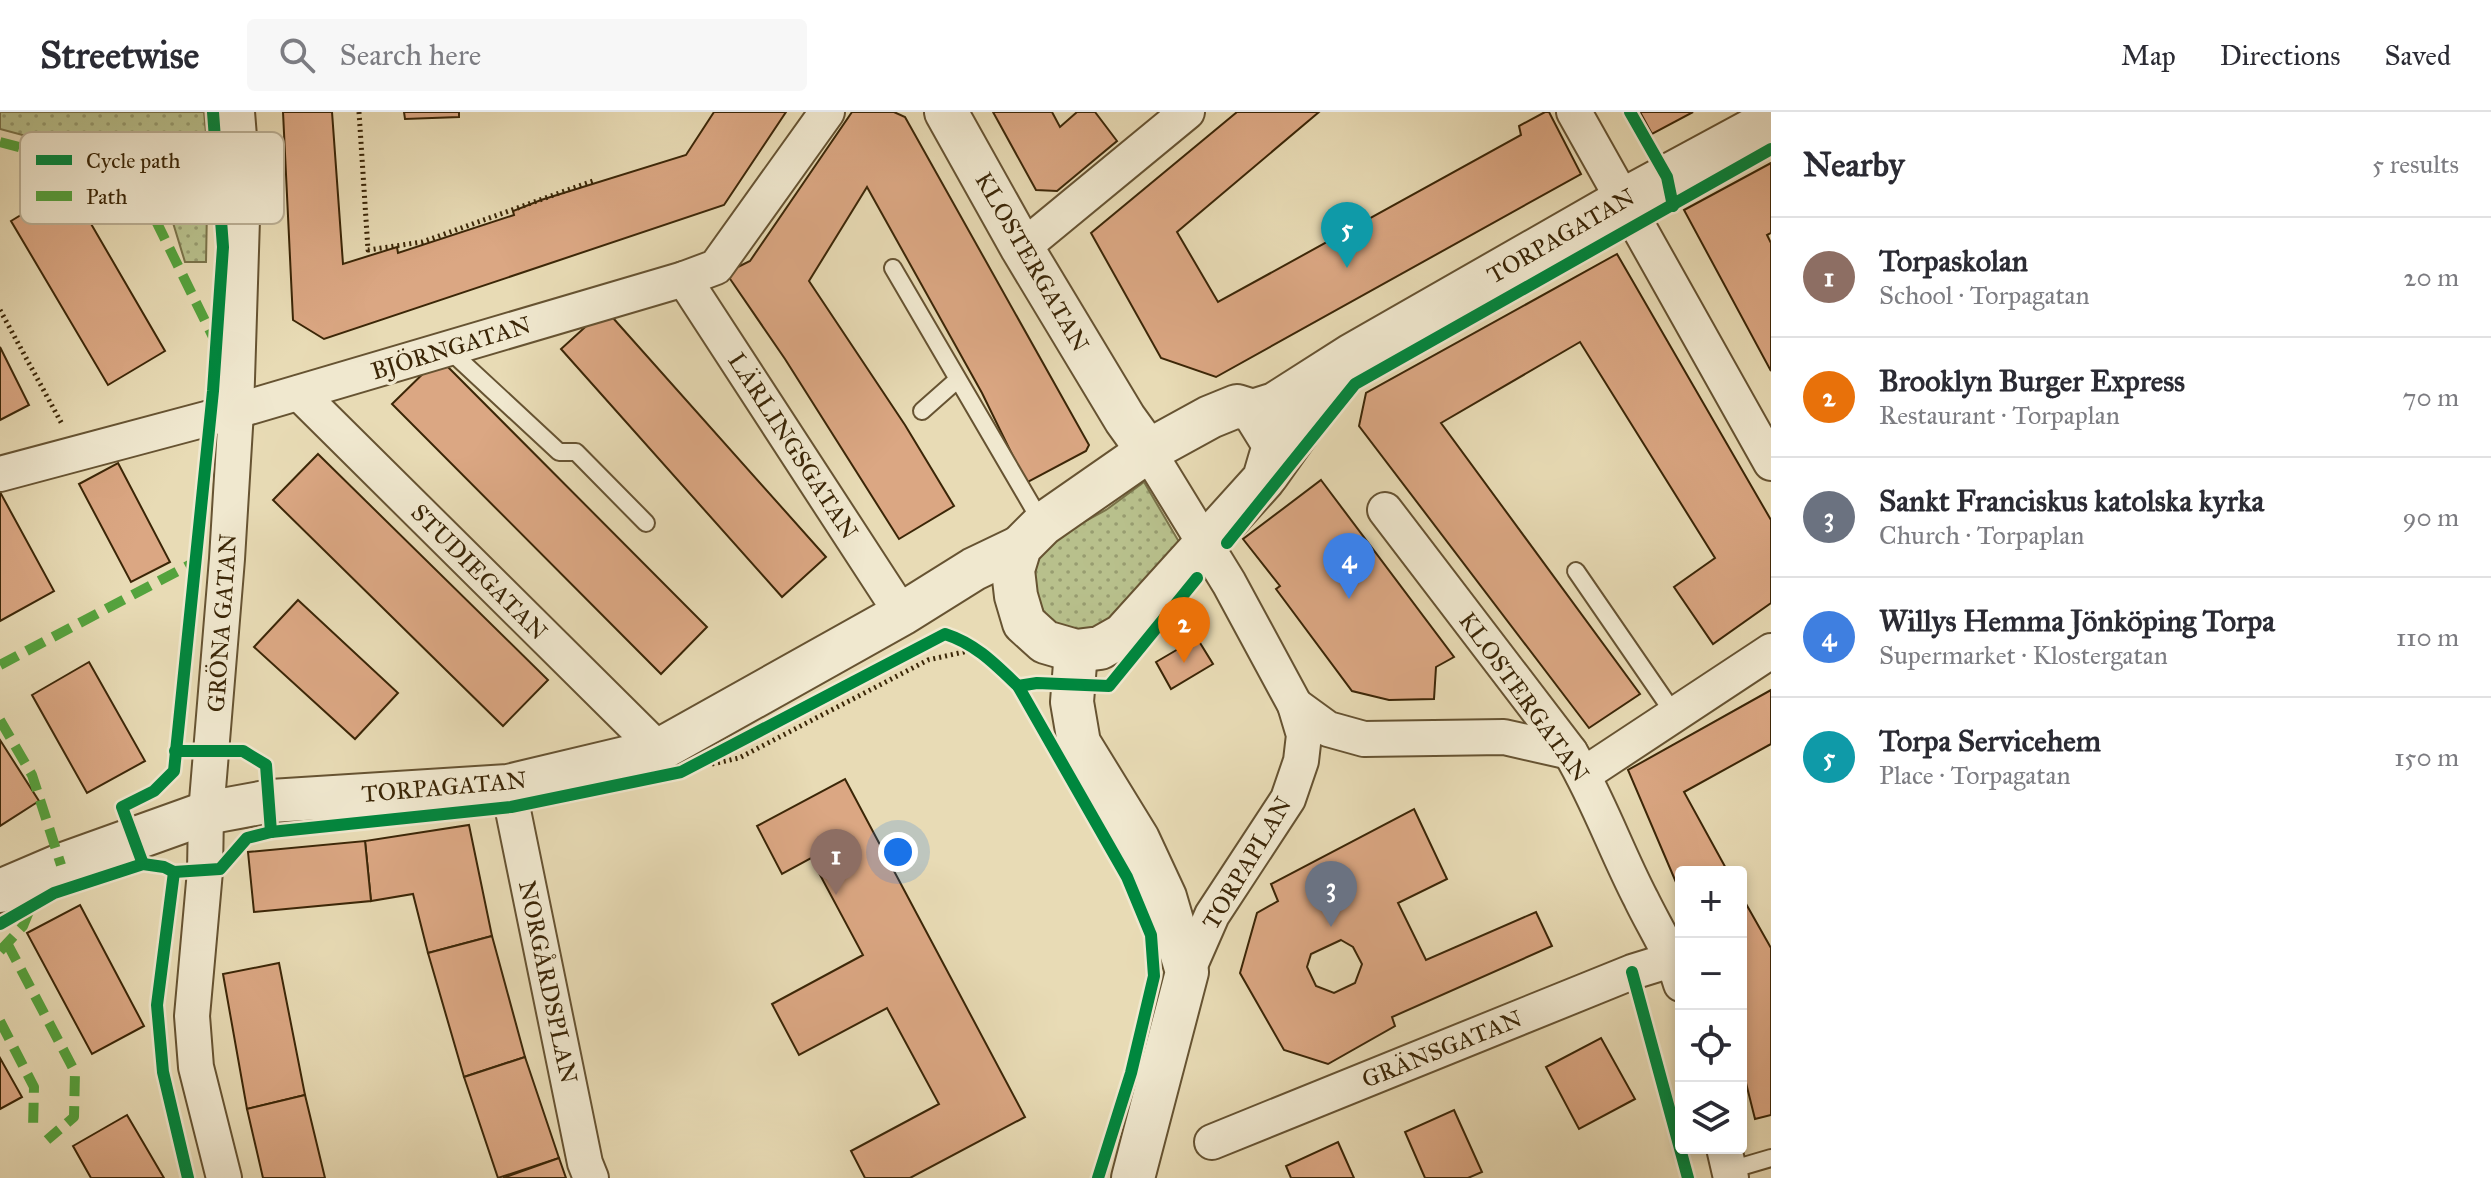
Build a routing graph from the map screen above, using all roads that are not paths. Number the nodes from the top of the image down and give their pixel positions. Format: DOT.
graph roads {
  1 [pos="237,112"];
  2 [pos="827,112"];
  3 [pos="946,112"];
  4 [pos="1187,112"];
  5 [pos="1574,112"];
  6 [pos="1747,128"];
  7 [pos="239,132"];
  8 [pos="1623,200"];
  9 [pos="242,224"];
  10 [pos="1022,248"];
  11 [pos="893,268"];
  12 [pos="684,279"];
  13 [pos="448,349"];
  14 [pos="1352,355"];
  15 [pos="957,380"];
  16 [pos="299,393"];
  17 [pos="236,411"];
  18 [pos="922,411"];
  19 [pos="1253,411"];
  20 [pos="1148,451"];
  21 [pos="1771,463"];
  22 [pos="0,474"];
  23 [pos="1264,479"];
  24 [pos="1385,510"];
  25 [pos="646,523"];
  26 [pos="1032,536"];
  27 [pos="1205,545"];
  28 [pos="1576,571"];
  29 [pos="952,584"];
  30 [pos="1016,596"];
  31 [pos="902,614"];
  32 [pos="1076,651"];
  33 [pos="1771,651"];
  34 [pos="1295,705"];
  35 [pos="1675,715"];
  36 [pos="677,757"];
  37 [pos="1576,764"];
  38 [pos="508,786"];
  39 [pos="206,813"];
  40 [pos="0,891"];
  41 [pos="1675,968"];
  42 [pos="1187,972"];
  43 [pos="1675,972"];
  44 [pos="1212,1142"];
  45 [pos="1771,1158"];
  46 [pos="1728,1165"];
  47 [pos="224,1178"];
  48 [pos="591,1178"];
  49 [pos="1133,1178"];
  1 -- 7 [label="street, GRÖNA GATAN"];
  2 -- 12 [label="street, BJÖRNGATAN"];
  3 -- 10 [label="street, KLOSTERGATAN"];
  4 -- 10 [label="street"];
  5 -- 8 [label="street"];
  6 -- 8 [label="street, TORPAGATAN"];
  8 -- 14 [label="street, TORPAGATAN"];
  8 -- 21 [label="street"];
  9 -- 17 [label="street, GRÖNA GATAN"];
  10 -- 20 [label="street, KLOSTERGATAN"];
  11 -- 15 [label="lane"];
  12 -- 13 [label="street, BJÖRNGATAN"];
  12 -- 31 [label="street, LÄRLINGSGATAN"];
  13 -- 16 [label="street, BJÖRNGATAN"];
  13 -- 25 [label="lane"];
  14 -- 19 [label="street, TORPAGATAN"];
  14 -- 23 [label="street, TORPAGATAN"];
  15 -- 18 [label="lane"];
  15 -- 26 [label="lane"];
  16 -- 17 [label="street, BJÖRNGATAN"];
  16 -- 36 [label="street, STUDIEGATAN"];
  17 -- 22 [label="street, BJÖRNGATAN"];
  17 -- 39 [label="street, GRÖNA GATAN"];
  19 -- 20 [label="street"];
  19 -- 23 [label="street"];
  20 -- 26 [label="street"];
  20 -- 27 [label="street, TORPAPLAN"];
  23 -- 27 [label="street"];
  24 -- 37 [label="street, KLOSTERGATAN"];
  26 -- 29 [label="street, TORPAGATAN"];
  26 -- 30 [label="street"];
  27 -- 32 [label="street"];
  27 -- 34 [label="street, TORPAPLAN"];
  28 -- 35 [label="lane"];
  29 -- 30 [label="street"];
  29 -- 31 [label="street, TORPAGATAN"];
  30 -- 32 [label="street"];
  31 -- 36 [label="street, TORPAGATAN"];
  32 -- 42 [label="street"];
  33 -- 35 [label="street"];
  34 -- 37 [label="street, TORPAPLAN"];
  34 -- 42 [label="street, TORPAPLAN"];
  35 -- 37 [label="street"];
  36 -- 38 [label="street, TORPAGATAN"];
  37 -- 41 [label="street, KLOSTERGATAN"];
  38 -- 39 [label="street, TORPAGATAN"];
  38 -- 48 [label="street, NORGÅRDSPLAN"];
  39 -- 40 [label="street, TORPAGATAN"];
  39 -- 47 [label="street, GRÖNA GATAN"];
  42 -- 49 [label="street"];
  43 -- 44 [label="street, GRÄNSGATAN"];
  45 -- 46 [label="lane"];
}
